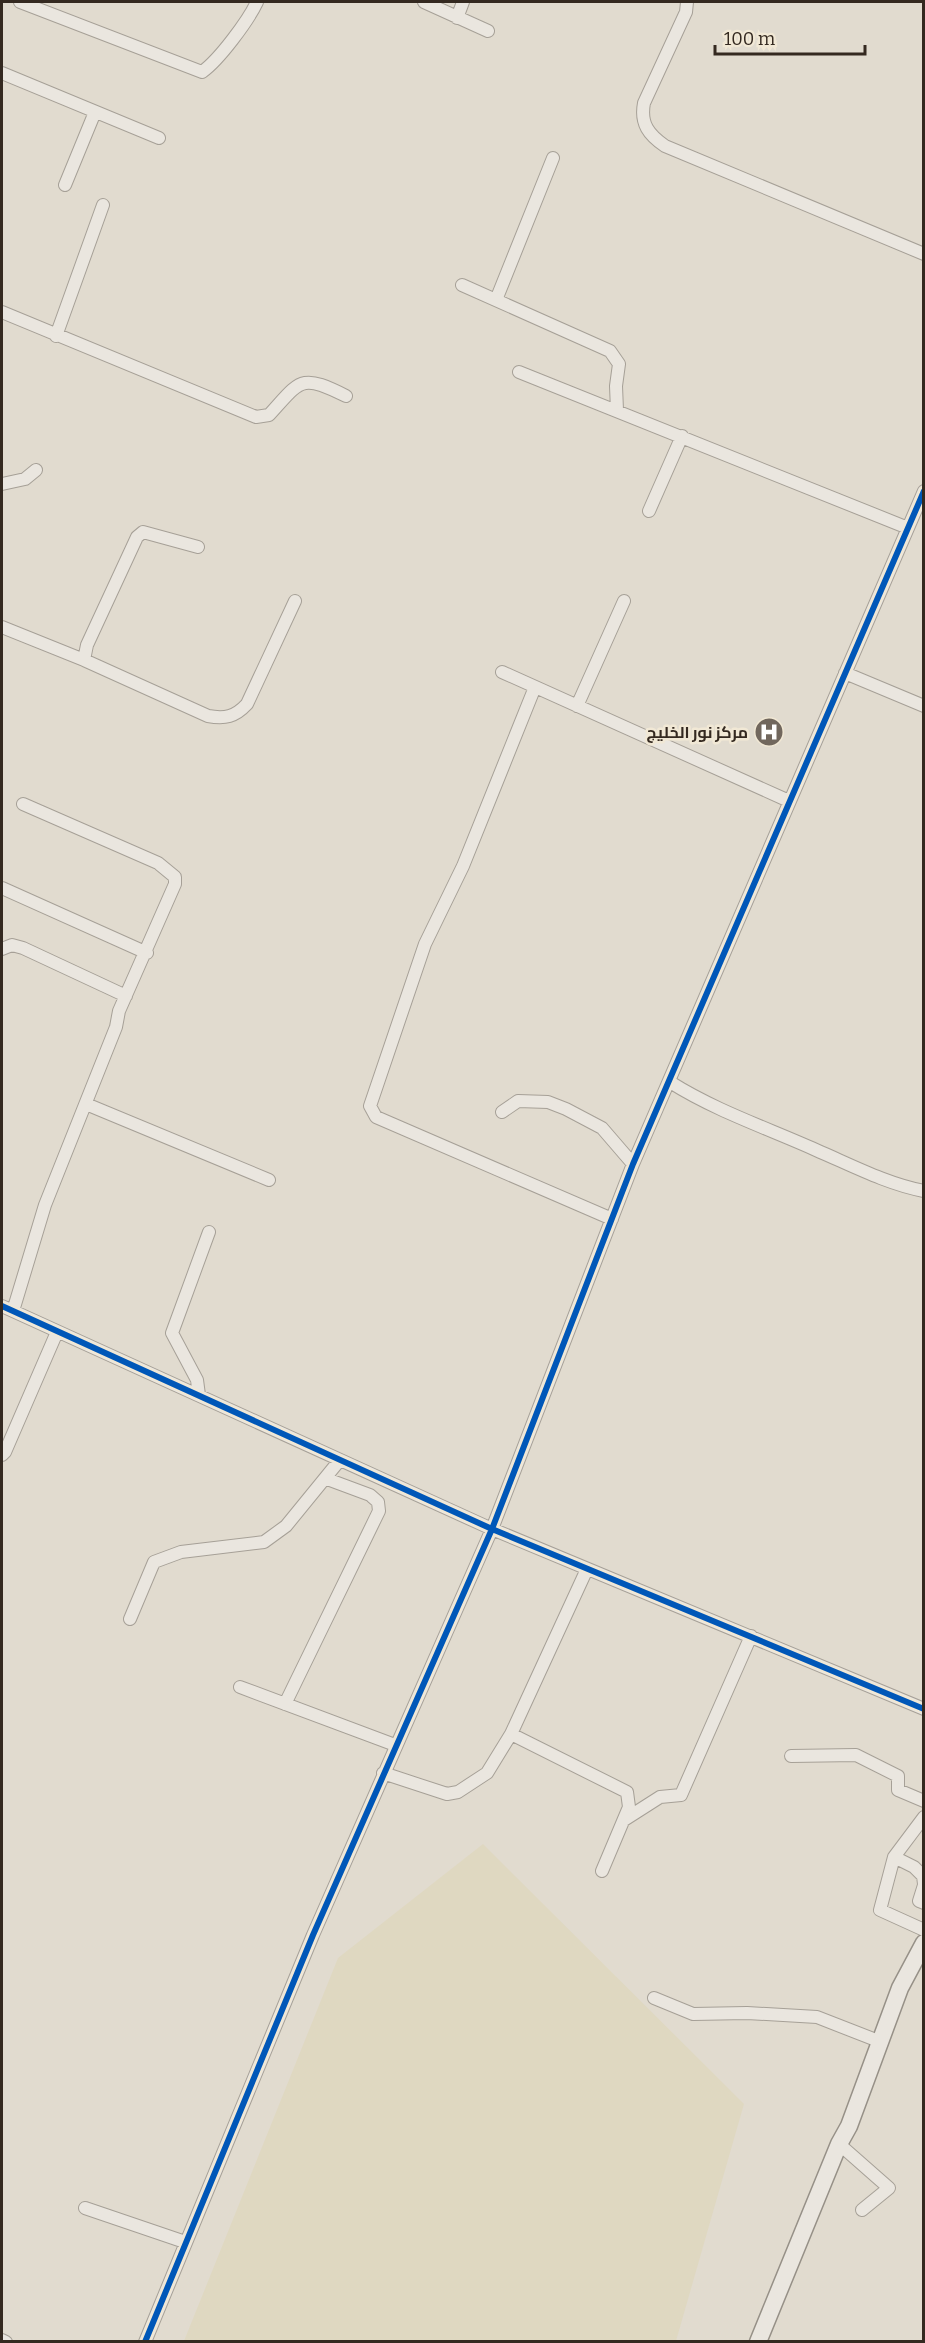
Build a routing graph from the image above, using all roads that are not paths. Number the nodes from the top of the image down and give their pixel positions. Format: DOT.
graph roads {
  1 [pos="20,2"];
  2 [pos="257,2"];
  3 [pos="424,2"];
  4 [pos="463,2"];
  5 [pos="687,2"];
  6 [pos="457,18"];
  7 [pos="488,31"];
  8 [pos="2,73"];
  9 [pos="96,112"];
  10 [pos="159,138"];
  11 [pos="554,158"];
  12 [pos="65,185"];
  13 [pos="104,205"];
  14 [pos="924,254"];
  15 [pos="462,285"];
  16 [pos="496,300"];
  17 [pos="2,312"];
  18 [pos="56,336"];
  19 [pos="519,372"];
  20 [pos="346,396"];
  21 [pos="617,410"];
  22 [pos="682,436"];
  23 [pos="36,470"];
  24 [pos="2,484"];
  25 [pos="924,491"];
  26 [pos="648,511"];
  27 [pos="908,528"];
  28 [pos="198,547"];
  29 [pos="295,601"];
  30 [pos="624,601"];
  31 [pos="2,627"];
  32 [pos="84,660"];
  33 [pos="502,672"];
  34 [pos="845,673"];
  35 [pos="536,687"];
  36 [pos="577,706"];
  37 [pos="924,706"];
  38 [pos="789,801"];
  39 [pos="23,804"];
  40 [pos="2,888"];
  41 [pos="2,949"];
  42 [pos="147,953"];
  43 [pos="126,996"];
  44 [pos="670,1082"];
  45 [pos="86,1104"];
  46 [pos="502,1112"];
  47 [pos="633,1164"];
  48 [pos="269,1180"];
  49 [pos="924,1191"];
  50 [pos="612,1219"];
  51 [pos="209,1232"];
  52 [pos="7,1309"];
  53 [pos="57,1332"];
  54 [pos="199,1395"];
  55 [pos="2,1455"];
  56 [pos="339,1461"];
  57 [pos="327,1479"];
  58 [pos="492,1529"];
  59 [pos="587,1569"];
  60 [pos="130,1619"];
  61 [pos="751,1636"];
  62 [pos="240,1687"];
  63 [pos="285,1704"];
  64 [pos="924,1709"];
  65 [pos="511,1734"];
  66 [pos="395,1745"];
  67 [pos="791,1756"];
  68 [pos="383,1773"];
  69 [pos="924,1802"];
  70 [pos="924,1817"];
  71 [pos="624,1820"];
  72 [pos="894,1857"];
  73 [pos="602,1871"];
  74 [pos="924,1884"];
  75 [pos="924,1903"];
  76 [pos="924,1930"];
  77 [pos="924,1943"];
  78 [pos="654,1998"];
  79 [pos="881,2042"];
  80 [pos="839,2144"];
  81 [pos="85,2208"];
  82 [pos="862,2210"];
  83 [pos="185,2242"];
  84 [pos="2,2340"];
  85 [pos="6,2342"];
  86 [pos="145,2342"];
  87 [pos="758,2342"];
  1 -- 2 [label="street"];
  3 -- 6 [label="street"];
  4 -- 6 [label="street"];
  5 -- 14 [label="street"];
  6 -- 7 [label="street"];
  8 -- 9 [label="street"];
  9 -- 10 [label="street"];
  9 -- 12 [label="street"];
  11 -- 16 [label="street"];
  13 -- 18 [label="street"];
  15 -- 16 [label="street"];
  16 -- 21 [label="street"];
  17 -- 18 [label="street"];
  18 -- 20 [label="street"];
  19 -- 21 [label="street"];
  21 -- 22 [label="street"];
  22 -- 26 [label="street"];
  22 -- 27 [label="street"];
  23 -- 24 [label="street"];
  25 -- 27 [label="street"];
  27 -- 34 [label="street"];
  28 -- 32 [label="street"];
  29 -- 32 [label="street"];
  30 -- 36 [label="street"];
  31 -- 32 [label="street"];
  33 -- 35 [label="street"];
  34 -- 37 [label="street"];
  34 -- 38 [label="street"];
  35 -- 36 [label="street"];
  35 -- 50 [label="street"];
  36 -- 38 [label="street"];
  38 -- 44 [label="street"];
  39 -- 42 [label="street"];
  40 -- 42 [label="street"];
  41 -- 43 [label="street"];
  42 -- 43 [label="street"];
  43 -- 45 [label="street"];
  44 -- 47 [label="street"];
  44 -- 49 [label="street"];
  45 -- 48 [label="street"];
  45 -- 52 [label="street"];
  46 -- 47 [label="street"];
  47 -- 50 [label="street"];
  50 -- 58 [label="street"];
  51 -- 54 [label="street"];
  52 -- 53 [label="street"];
  53 -- 54 [label="street"];
  53 -- 55 [label="street"];
  54 -- 56 [label="street"];
  56 -- 57 [label="street"];
  56 -- 58 [label="street"];
  57 -- 60 [label="street"];
  57 -- 63 [label="street"];
  58 -- 59 [label="street"];
  58 -- 66 [label="street"];
  59 -- 61 [label="street"];
  59 -- 65 [label="street"];
  61 -- 64 [label="street"];
  61 -- 71 [label="street"];
  62 -- 63 [label="street"];
  63 -- 66 [label="street"];
  65 -- 68 [label="street"];
  65 -- 71 [label="street"];
  66 -- 68 [label="street"];
  67 -- 69 [label="street"];
  68 -- 83 [label="street"];
  70 -- 72 [label="street"];
  71 -- 73 [label="street"];
  72 -- 74 [label="street"];
  72 -- 76 [label="street"];
  74 -- 75 [label="street"];
  77 -- 79 [label="street"];
  78 -- 79 [label="street"];
  79 -- 80 [label="street"];
  80 -- 82 [label="street"];
  80 -- 87 [label="street"];
  81 -- 83 [label="street"];
  83 -- 86 [label="street"];
  84 -- 85 [label="street"];
}
